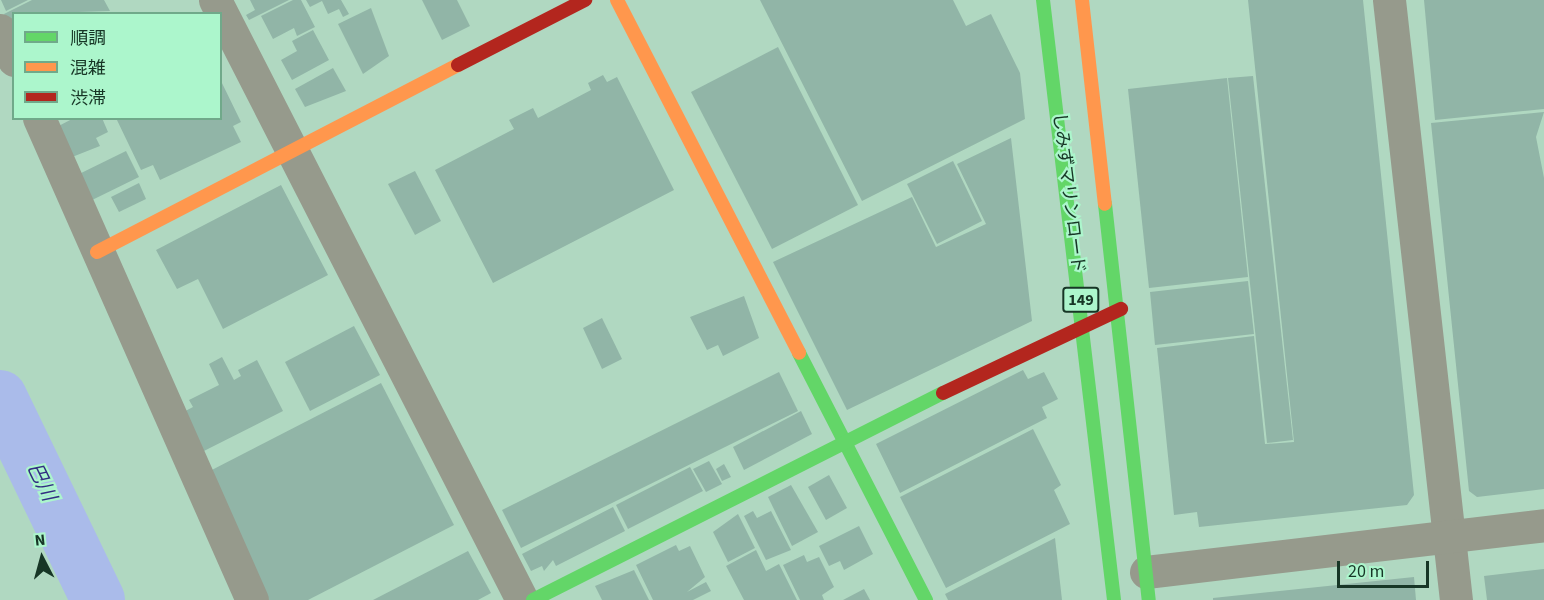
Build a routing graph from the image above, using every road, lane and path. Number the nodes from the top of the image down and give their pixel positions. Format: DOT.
graph roads {
  1 [pos="585,0"];
  2 [pos="617,0"];
  3 [pos="1043,0"];
  4 [pos="1082,0"];
  5 [pos="1389,0"];
  6 [pos="222,14"];
  7 [pos="0,30"];
  8 [pos="12,56"];
  9 [pos="40,120"];
  10 [pos="293,152"];
  11 [pos="97,252"];
  12 [pos="1121,309"];
  13 [pos="1085,328"];
  14 [pos="844,440"];
  15 [pos="1544,525"];
  16 [pos="1449,535"];
  17 [pos="1148,586"];
  18 [pos="252,600"];
  19 [pos="522,600"];
  20 [pos="533,600"];
  21 [pos="926,600"];
  22 [pos="1114,600"];
  23 [pos="1456,600"];
  1 -- 10 [label="main road"];
  2 -- 14 [label="main road"];
  3 -- 13 [label="main road, しみずマリンロード / 149"];
  4 -- 12 [label="main road, 149"];
  5 -- 16 [label="street"];
  6 -- 10 [label="street"];
  7 -- 8 [label="street"];
  9 -- 11 [label="street"];
  10 -- 11 [label="main road"];
  10 -- 19 [label="street"];
  11 -- 18 [label="street"];
  12 -- 13 [label="main road"];
  12 -- 17 [label="main road, 149"];
  13 -- 14 [label="main road"];
  13 -- 22 [label="main road, しみずマリンロード / 149"];
  14 -- 20 [label="main road"];
  14 -- 21 [label="main road"];
  15 -- 16 [label="street"];
  16 -- 17 [label="street"];
  16 -- 23 [label="street"];
}
